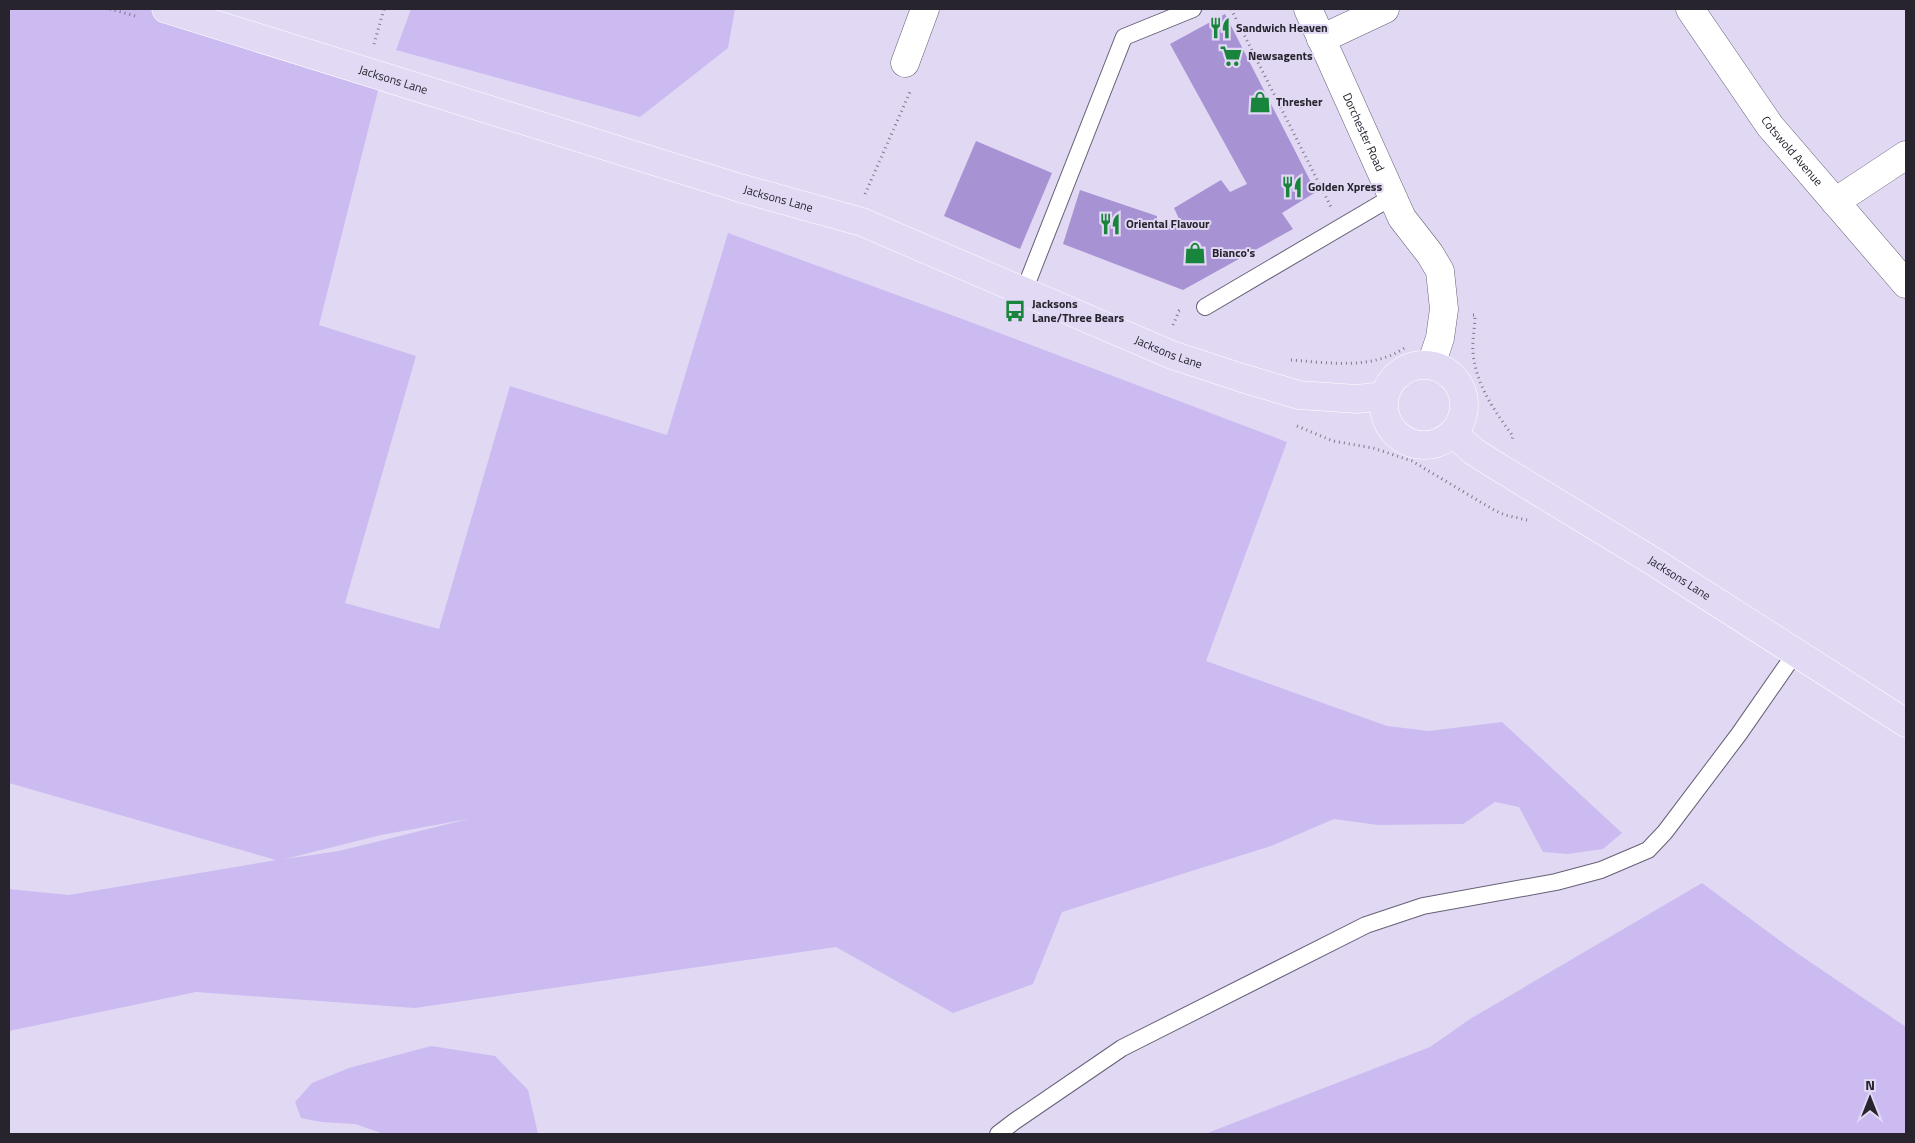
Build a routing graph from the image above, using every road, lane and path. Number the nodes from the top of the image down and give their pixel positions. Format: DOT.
graph roads {
  1 [pos="166,9"];
  2 [pos="384,9"];
  3 [pos="925,9"];
  4 [pos="1193,9"];
  5 [pos="1231,9"];
  6 [pos="1308,9"];
  7 [pos="1385,9"];
  8 [pos="1690,9"];
  9 [pos="1321,39"];
  10 [pos="373,46"];
  11 [pos="905,63"];
  12 [pos="1906,155"];
  13 [pos="1392,197"];
  14 [pos="1835,202"];
  15 [pos="854,219"];
  16 [pos="1341,227"];
  17 [pos="1906,284"];
  18 [pos="1024,291"];
  19 [pos="1205,307"];
  20 [pos="1476,314"];
  21 [pos="1174,323"];
  22 [pos="1179,325"];
  23 [pos="1408,346"];
  24 [pos="1287,360"];
  25 [pos="1431,365"];
  26 [pos="1384,396"];
  27 [pos="1453,432"];
  28 [pos="1513,436"];
  29 [pos="1796,652"];
  30 [pos="1906,723"];
  31 [pos="998,1134"];
  1 -- 15 [label="main road, Jacksons Lane"];
  2 -- 10 [label="path"];
  3 -- 11 [label="street"];
  4 -- 18 [label="lane"];
  5 -- 16 [label="path"];
  6 -- 9 [label="street, Dorchester Road"];
  7 -- 9 [label="street"];
  8 -- 14 [label="street, Cotswold Avenue"];
  9 -- 13 [label="street, Dorchester Road"];
  11 -- 15 [label="path"];
  12 -- 14 [label="street"];
  13 -- 16 [label="lane"];
  13 -- 25 [label="street, Dorchester Road"];
  14 -- 17 [label="street, Cotswold Avenue"];
  15 -- 18 [label="main road, Jacksons Lane"];
  16 -- 19 [label="lane"];
  18 -- 26 [label="main road, Jacksons Lane"];
  20 -- 28 [label="path"];
  21 -- 22 [label="path"];
  23 -- 24 [label="path"];
  25 -- 26 [label="main road"];
  25 -- 27 [label="main road"];
  26 -- 27 [label="main road"];
  27 -- 29 [label="main road, Jacksons Lane"];
  29 -- 30 [label="main road, Jacksons Lane"];
  29 -- 31 [label="lane"];
}
